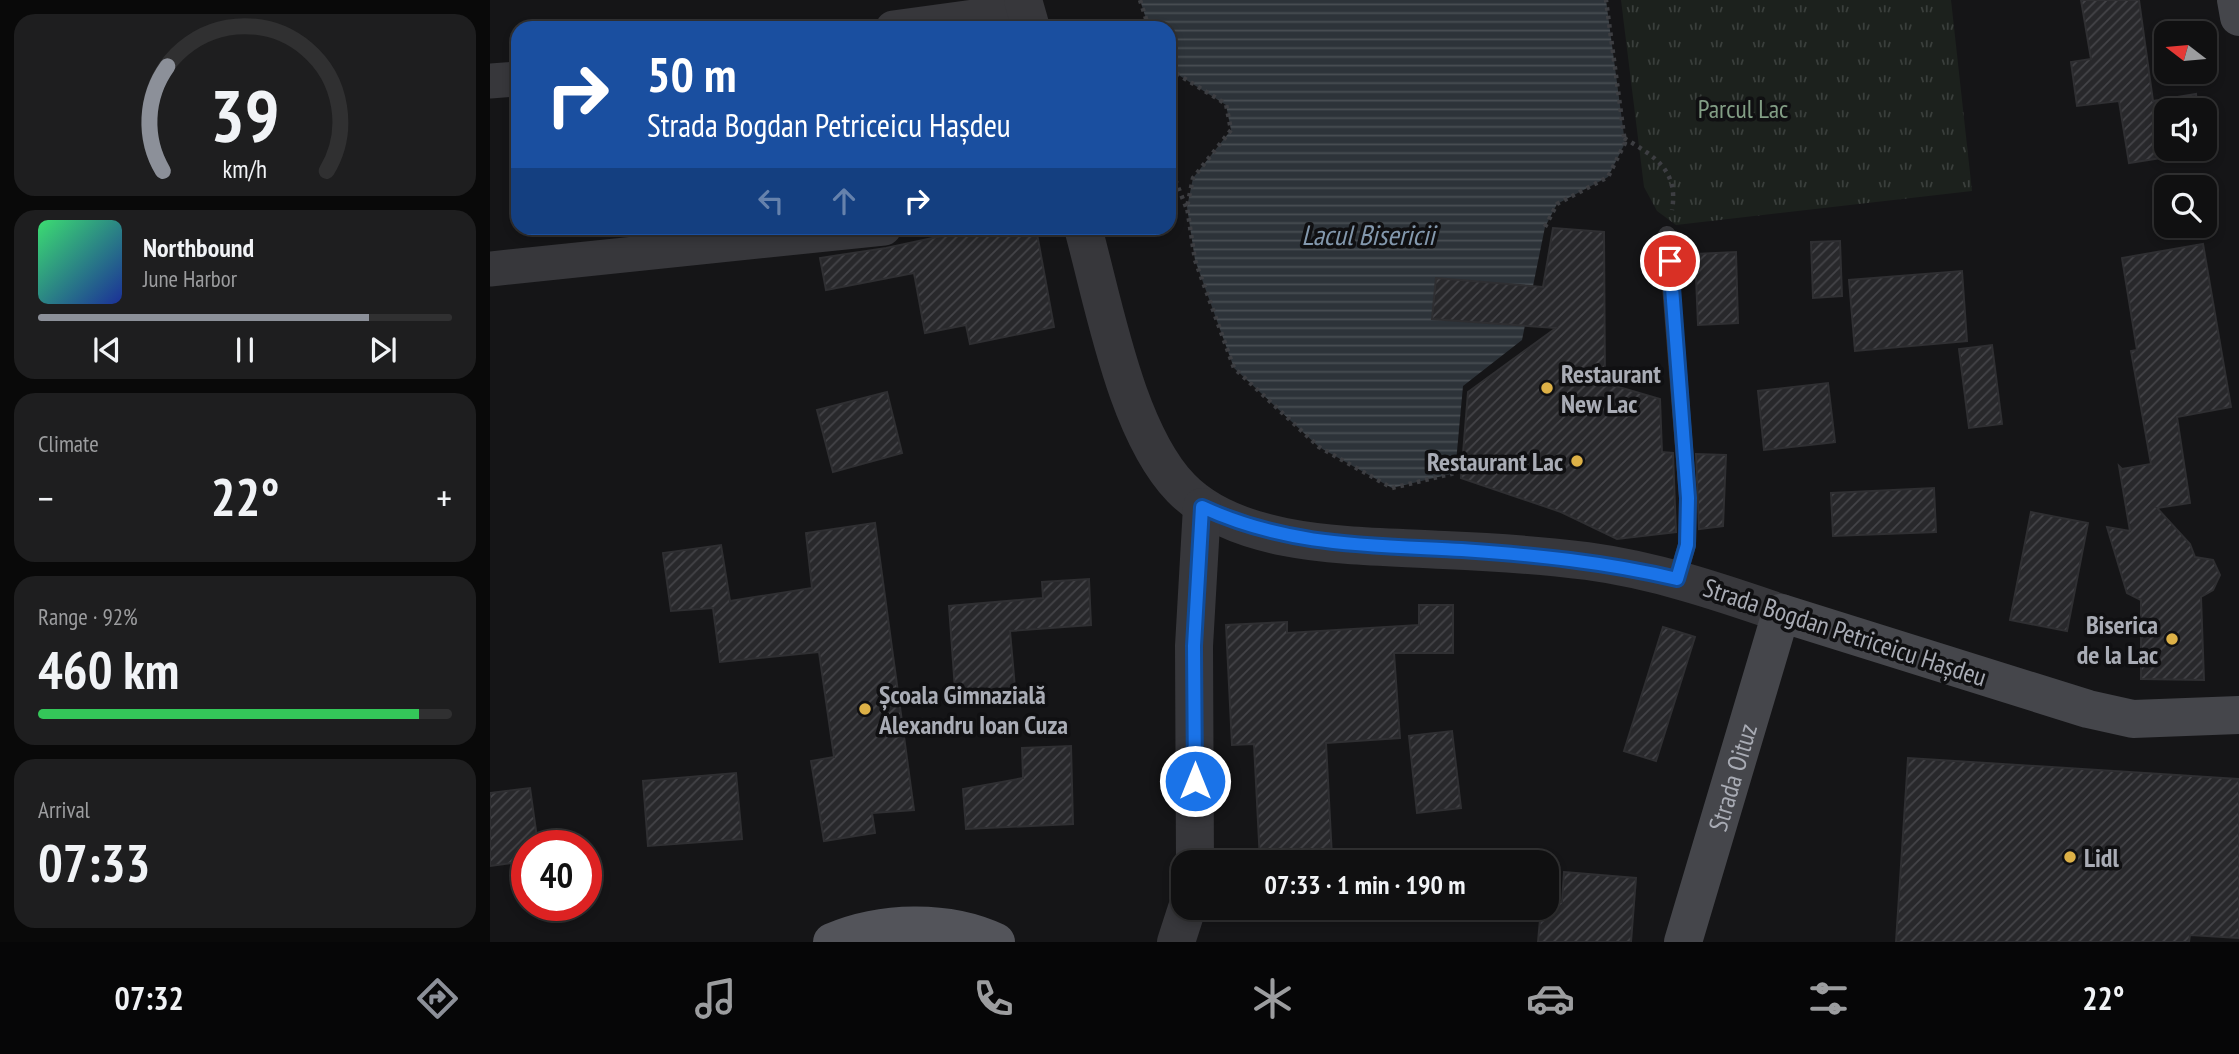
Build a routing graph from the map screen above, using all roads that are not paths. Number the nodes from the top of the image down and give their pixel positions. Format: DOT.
graph roads {
  1 [pos="2236,0"];
  2 [pos="1027,13"];
  3 [pos="2239,17"];
  4 [pos="956,21"];
  5 [pos="511,80"];
  6 [pos="490,81"];
  7 [pos="818,235"];
  8 [pos="1085,235"];
  9 [pos="1667,235"];
  10 [pos="490,270"];
  11 [pos="1202,507"];
  12 [pos="1677,579"];
  13 [pos="1781,613"];
  14 [pos="2239,715"];
  15 [pos="1195,850"];
  16 [pos="1183,920"];
  17 [pos="832,942"];
  18 [pos="996,942"];
  19 [pos="1176,942"];
  20 [pos="1683,942"];
  1 -- 3 [label="main road"];
  2 -- 4 [label="street"];
  5 -- 6 [label="street"];
  7 -- 10 [label="street"];
  8 -- 11 [label="street, Strada Bogdan Petriceicu Hașdeu"];
  9 -- 12 [label="lane"];
  11 -- 12 [label="street, Strada Bogdan Petriceicu Hașdeu"];
  11 -- 15 [label="street"];
  12 -- 13 [label="street, Strada Bogdan Petriceicu Hașdeu"];
  13 -- 14 [label="main road, Strada Bogdan Petriceicu Hașdeu"];
  13 -- 20 [label="main road, Strada Oituz"];
  16 -- 19 [label="street"];
  17 -- 18 [label="main road"];
}
